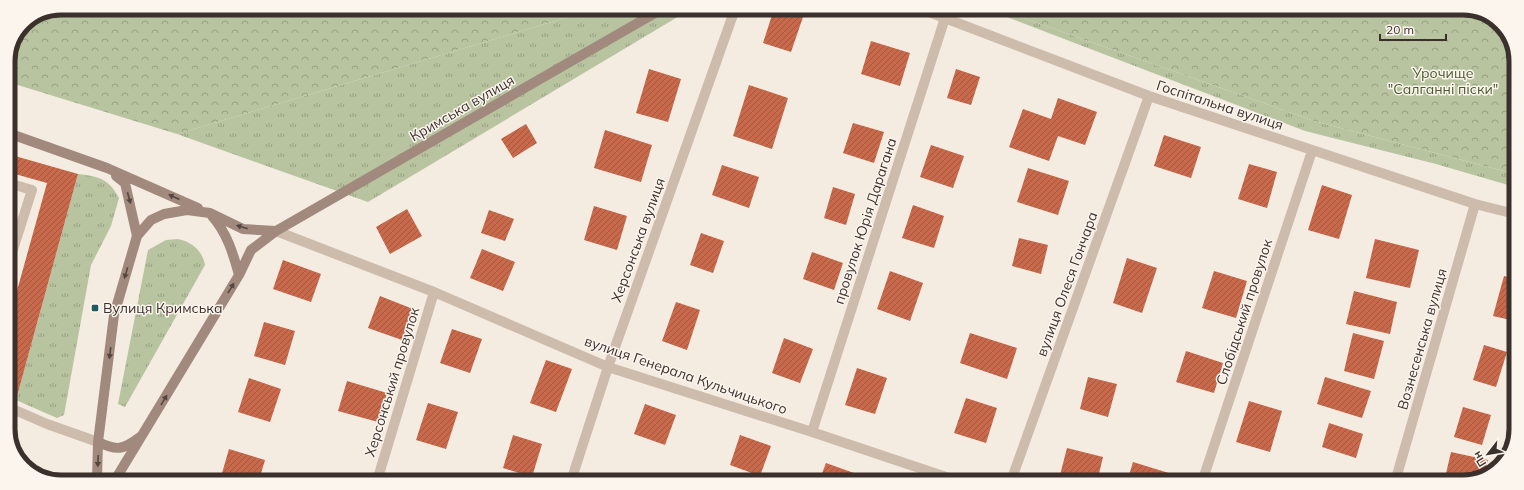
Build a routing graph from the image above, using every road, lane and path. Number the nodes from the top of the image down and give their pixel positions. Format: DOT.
graph roads {
  1 [pos="652,15"];
  2 [pos="733,15"];
  3 [pos="937,15"];
  4 [pos="945,18"];
  5 [pos="1149,96"];
  6 [pos="15,135"];
  7 [pos="1312,151"];
  8 [pos="107,168"];
  9 [pos="15,185"];
  10 [pos="1475,204"];
  11 [pos="1509,212"];
  12 [pos="210,213"];
  13 [pos="276,231"];
  14 [pos="137,236"];
  15 [pos="15,243"];
  16 [pos="238,275"];
  17 [pos="434,292"];
  18 [pos="608,367"];
  19 [pos="15,410"];
  20 [pos="812,432"];
  21 [pos="144,434"];
  22 [pos="98,442"];
  23 [pos="97,475"];
  24 [pos="118,475"];
  25 [pos="379,475"];
  26 [pos="573,475"];
  27 [pos="940,475"];
  28 [pos="1013,475"];
  29 [pos="1204,475"];
  30 [pos="1397,475"];
  1 -- 13 [label="street, Кримська вулиця"];
  2 -- 18 [label="street, Херсонська вулиця"];
  3 -- 4 [label="street, Госпітальна вулиця"];
  4 -- 5 [label="street, Госпітальна вулиця"];
  4 -- 20 [label="street, провулок Юрія Дарагана"];
  5 -- 7 [label="street, Госпітальна вулиця"];
  5 -- 28 [label="street, вулиця Олеся Гончара"];
  6 -- 8 [label="street"];
  7 -- 10 [label="street, Госпітальна вулиця"];
  7 -- 29 [label="street, Слобідський провулок"];
  12 -- 8 [label="street, one-way"];
  8 -- 14 [label="street, one-way"];
  9 -- 15 [label="street"];
  10 -- 11 [label="street, Госпітальна вулиця"];
  10 -- 30 [label="street, Вознесенська вулиця"];
  13 -- 12 [label="street, one-way"];
  12 -- 14 [label="street"];
  12 -- 16 [label="street"];
  13 -- 16 [label="street, Кримська вулиця"];
  13 -- 17 [label="street, вулиця Генерала Кульчицького"];
  14 -- 22 [label="street, one-way"];
  21 -- 16 [label="street, Кримська вулиця, one-way"];
  17 -- 18 [label="street, вулиця Генерала Кульчицького"];
  17 -- 25 [label="street, Херсонський провулок"];
  18 -- 20 [label="street, вулиця Генерала Кульчицького"];
  18 -- 26 [label="street, Херсонська вулиця"];
  19 -- 22 [label="street"];
  20 -- 27 [label="street, вулиця Генерала Кульчицького"];
  21 -- 22 [label="street, Кримська вулиця"];
  21 -- 24 [label="street, Кримська вулиця"];
  22 -- 23 [label="street, one-way"];
}
